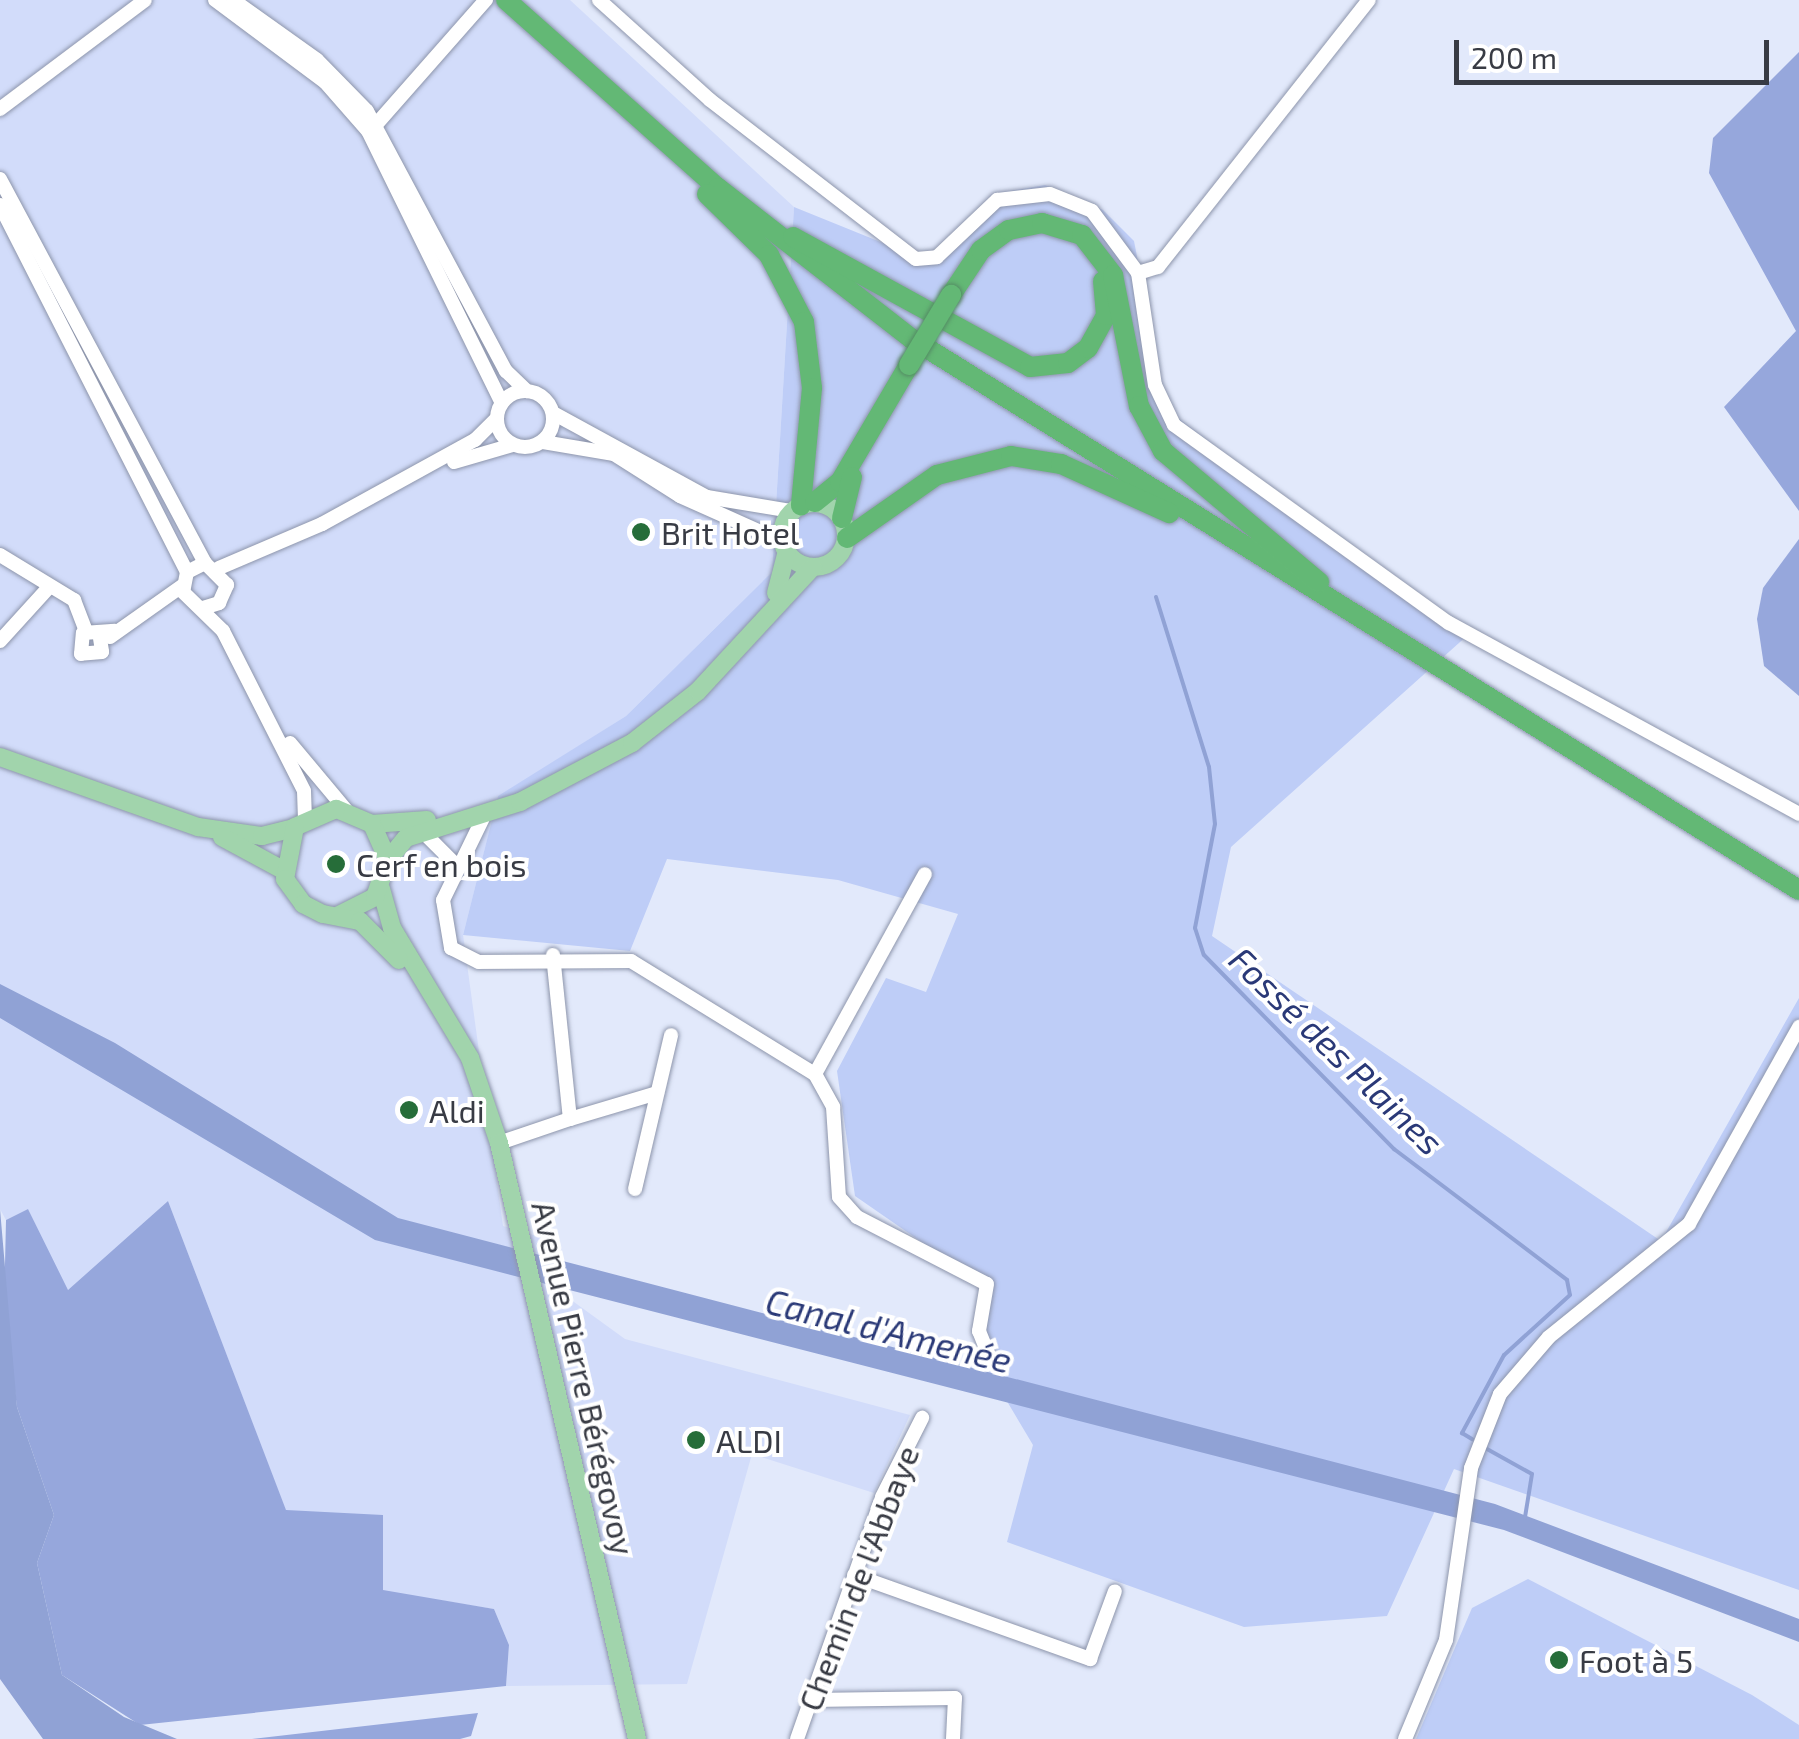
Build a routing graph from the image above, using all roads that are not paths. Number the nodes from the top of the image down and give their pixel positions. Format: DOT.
graph roads {
  1 [pos="145,0"];
  2 [pos="215,0"];
  3 [pos="234,0"];
  4 [pos="506,0"];
  5 [pos="518,0"];
  6 [pos="599,0"];
  7 [pos="1369,0"];
  8 [pos="483,3"];
  9 [pos="602,87"];
  10 [pos="2,111"];
  11 [pos="373,128"];
  12 [pos="0,179"];
  13 [pos="0,205"];
  14 [pos="794,237"];
  15 [pos="1138,274"];
  16 [pos="955,298"];
  17 [pos="926,336"];
  18 [pos="913,368"];
  19 [pos="528,391"];
  20 [pos="499,411"];
  21 [pos="553,413"];
  22 [pos="542,442"];
  23 [pos="512,445"];
  24 [pos="803,506"];
  25 [pos="322,524"];
  26 [pos="844,528"];
  27 [pos="1239,542"];
  28 [pos="785,546"];
  29 [pos="0,555"];
  30 [pos="248,563"];
  31 [pos="212,566"];
  32 [pos="813,567"];
  33 [pos="185,579"];
  34 [pos="1320,582"];
  35 [pos="50,586"];
  36 [pos="225,592"];
  37 [pos="196,605"];
  38 [pos="158,609"];
  39 [pos="0,641"];
  40 [pos="0,757"];
  41 [pos="346,810"];
  42 [pos="485,814"];
  43 [pos="1799,814"];
  44 [pos="300,823"];
  45 [pos="372,824"];
  46 [pos="198,827"];
  47 [pos="423,832"];
  48 [pos="388,860"];
  49 [pos="454,863"];
  50 [pos="283,870"];
  51 [pos="926,874"];
  52 [pos="1799,879"];
  53 [pos="381,889"];
  54 [pos="1799,890"];
  55 [pos="339,915"];
  56 [pos="553,955"];
  57 [pos="1799,1027"];
  58 [pos="671,1034"];
  59 [pos="816,1074"];
  60 [pos="478,1082"];
  61 [pos="658,1093"];
  62 [pos="570,1119"];
  63 [pos="499,1143"];
  64 [pos="635,1189"];
  65 [pos="988,1356"];
  66 [pos="922,1418"];
  67 [pos="854,1575"];
  68 [pos="1114,1591"];
  69 [pos="810,1700"];
  70 [pos="637,1739"];
  71 [pos="797,1739"];
  72 [pos="953,1739"];
  73 [pos="1405,1739"];
  1 -- 10 [label="street"];
  2 -- 11 [label="street"];
  3 -- 11 [label="street"];
  4 -- 9 [label="highway"];
  5 -- 14 [label="highway"];
  6 -- 15 [label="street"];
  7 -- 15 [label="street"];
  8 -- 11 [label="street"];
  9 -- 24 [label="highway"];
  9 -- 27 [label="highway"];
  11 -- 19 [label="street"];
  11 -- 20 [label="street"];
  12 -- 31 [label="street"];
  13 -- 33 [label="street"];
  14 -- 16 [label="highway"];
  14 -- 17 [label="highway"];
  15 -- 43 [label="street"];
  16 -- 17 [label="highway, bridge"];
  16 -- 18 [label="highway"];
  16 -- 34 [label="highway"];
  17 -- 18 [label="highway, bridge"];
  17 -- 34 [label="highway"];
  18 -- 24 [label="highway"];
  18 -- 26 [label="highway"];
  19 -- 20 [label="street"];
  19 -- 21 [label="street"];
  20 -- 23 [label="street"];
  20 -- 25 [label="street"];
  21 -- 22 [label="street"];
  21 -- 24 [label="street"];
  22 -- 23 [label="street"];
  22 -- 28 [label="street"];
  23 -- 25 [label="street"];
  24 -- 26 [label="main road"];
  24 -- 28 [label="main road"];
  25 -- 30 [label="street"];
  26 -- 27 [label="highway"];
  26 -- 32 [label="main road"];
  27 -- 54 [label="highway"];
  28 -- 32 [label="main road"];
  28 -- 45 [label="main road"];
  29 -- 35 [label="street"];
  30 -- 31 [label="street"];
  30 -- 36 [label="street"];
  31 -- 33 [label="street"];
  31 -- 36 [label="street"];
  32 -- 42 [label="main road"];
  33 -- 37 [label="street"];
  33 -- 38 [label="street"];
  34 -- 52 [label="highway"];
  35 -- 38 [label="street"];
  35 -- 39 [label="street"];
  36 -- 37 [label="street"];
  36 -- 41 [label="street"];
  37 -- 38 [label="street"];
  37 -- 44 [label="street"];
  40 -- 46 [label="main road"];
  41 -- 44 [label="main road"];
  41 -- 45 [label="main road"];
  42 -- 47 [label="main road"];
  42 -- 49 [label="street"];
  44 -- 46 [label="main road"];
  44 -- 50 [label="main road"];
  45 -- 48 [label="main road"];
  46 -- 50 [label="main road"];
  47 -- 48 [label="main road"];
  47 -- 49 [label="street"];
  48 -- 53 [label="main road"];
  49 -- 56 [label="street"];
  50 -- 55 [label="main road"];
  51 -- 59 [label="street"];
  53 -- 55 [label="main road"];
  53 -- 60 [label="main road"];
  55 -- 60 [label="main road"];
  56 -- 59 [label="street"];
  56 -- 62 [label="street"];
  57 -- 73 [label="street"];
  58 -- 61 [label="street"];
  59 -- 65 [label="street"];
  60 -- 63 [label="main road, Avenue Pierre Bérégovoy"];
  61 -- 62 [label="street"];
  61 -- 64 [label="street"];
  62 -- 63 [label="street"];
  63 -- 70 [label="main road, Avenue Pierre Bérégovoy"];
  66 -- 67 [label="street, Chemin de l'Abbaye"];
  67 -- 68 [label="street"];
  67 -- 69 [label="street, Chemin de l'Abbaye"];
  69 -- 71 [label="street, Chemin de l'Abbaye"];
  69 -- 72 [label="street"];
}
